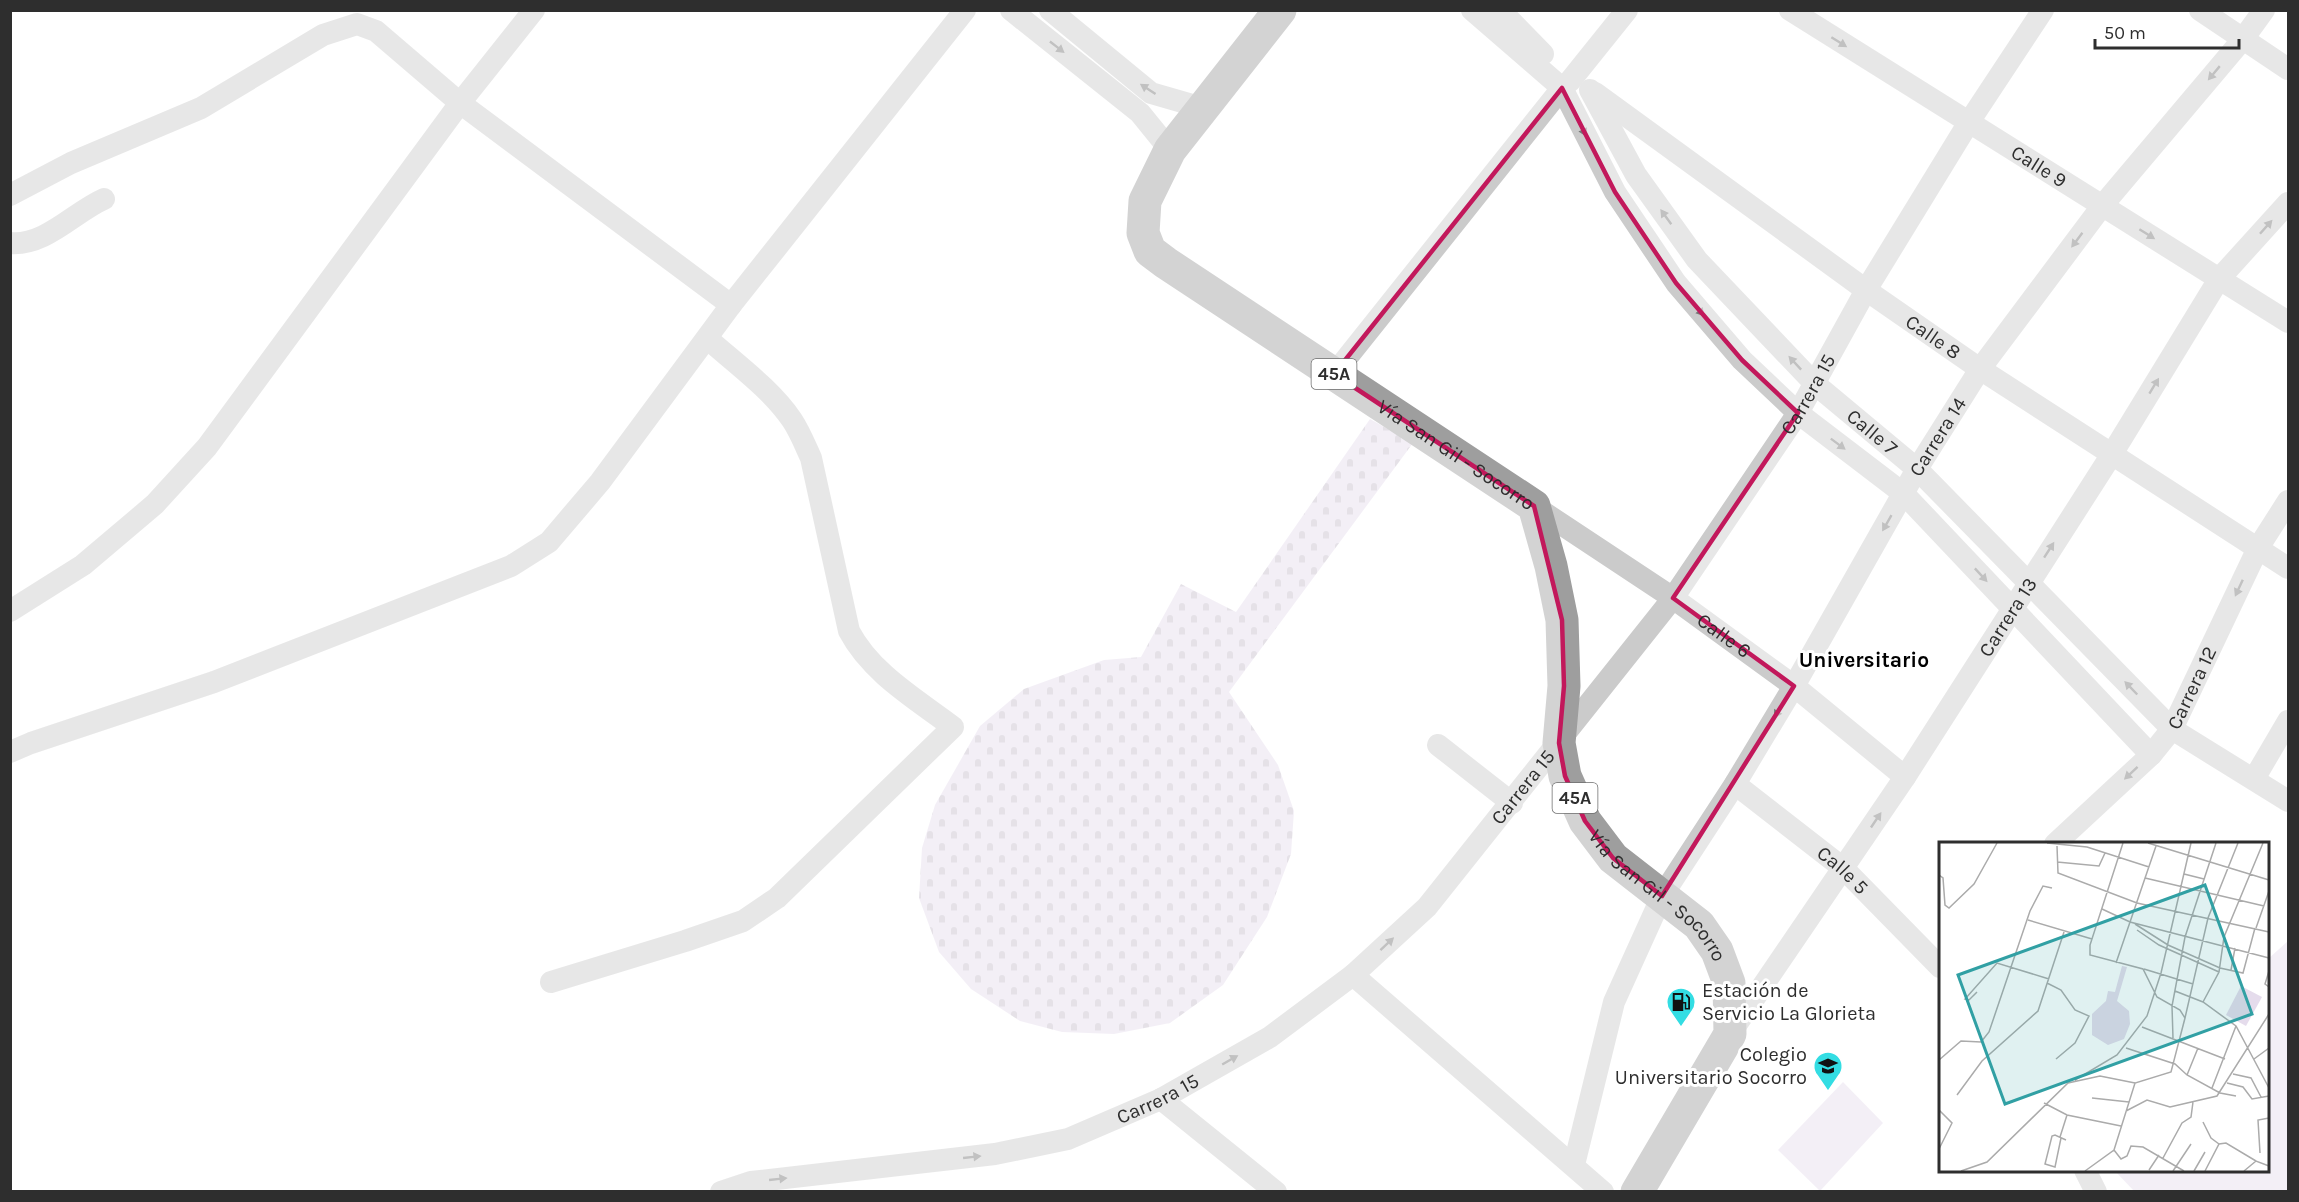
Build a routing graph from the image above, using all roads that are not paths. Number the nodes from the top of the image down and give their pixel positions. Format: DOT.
graph roads {
  1 [pos="534,10"];
  2 [pos="965,10"];
  3 [pos="1011,10"];
  4 [pos="1050,10"];
  5 [pos="1280,10"];
  6 [pos="1472,10"];
  7 [pos="1500,10"];
  8 [pos="1627,10"];
  9 [pos="1790,10"];
  10 [pos="2043,10"];
  11 [pos="2200,10"];
  12 [pos="2264,10"];
  13 [pos="2243,39"];
  14 [pos="2289,69"];
  15 [pos="1574,86"];
  16 [pos="460,103"];
  17 [pos="1203,108"];
  18 [pos="1969,123"];
  19 [pos="1170,150"];
  20 [pos="10,195"];
  21 [pos="104,199"];
  22 [pos="2289,203"];
  23 [pos="2102,206"];
  24 [pos="10,243"];
  25 [pos="1697,260"];
  26 [pos="2219,279"];
  27 [pos="1676,283"];
  28 [pos="1866,290"];
  29 [pos="732,306"];
  30 [pos="2289,322"];
  31 [pos="708,339"];
  32 [pos="1980,369"];
  33 [pos="1334,374"];
  34 [pos="1815,384"];
  35 [pos="1798,413"];
  36 [pos="2112,454"];
  37 [pos="1917,469"];
  38 [pos="1904,494"];
  39 [pos="2289,501"];
  40 [pos="1534,506"];
  41 [pos="2258,548"];
  42 [pos="2289,568"];
  43 [pos="2028,582"];
  44 [pos="1673,598"];
  45 [pos="2012,608"];
  46 [pos="10,611"];
  47 [pos="1794,686"];
  48 [pos="2289,721"];
  49 [pos="2172,729"];
  50 [pos="1559,743"];
  51 [pos="1438,745"];
  52 [pos="10,752"];
  53 [pos="2151,755"];
  54 [pos="1905,777"];
  55 [pos="2254,779"];
  56 [pos="1736,783"];
  57 [pos="2289,801"];
  58 [pos="1512,803"];
  59 [pos="2056,842"];
  60 [pos="1843,868"];
  61 [pos="1662,896"];
  62 [pos="1938,958"];
  63 [pos="1353,975"];
  64 [pos="551,982"];
  65 [pos="1730,1034"];
  66 [pos="1161,1099"];
  67 [pos="1574,1165"];
  68 [pos="2086,1172"];
  69 [pos="721,1191"];
  70 [pos="1276,1191"];
  71 [pos="1603,1191"];
  72 [pos="1637,1191"];
  73 [pos="2096,1191"];
  1 -- 16 [label="street"];
  2 -- 29 [label="street"];
  3 -- 19 [label="street, one-way"];
  17 -- 4 [label="street, one-way"];
  5 -- 17 [label="highway, Vía San Gil - Socorro / 45A"];
  6 -- 15 [label="street"];
  7 -- 15 [label="street"];
  8 -- 15 [label="street"];
  9 -- 18 [label="street, Calle 9, one-way"];
  10 -- 18 [label="street, Carrera 15"];
  11 -- 13 [label="street"];
  12 -- 13 [label="street, Carrera 14"];
  13 -- 14 [label="street"];
  13 -- 23 [label="street, Carrera 14, one-way"];
  25 -- 15 [label="street, Calle 7, one-way"];
  15 -- 27 [label="street, one-way"];
  15 -- 28 [label="street, Calle 8"];
  15 -- 33 [label="street"];
  16 -- 20 [label="street"];
  16 -- 29 [label="street"];
  16 -- 46 [label="street"];
  17 -- 19 [label="highway, Vía San Gil - Socorro / 45A"];
  18 -- 23 [label="street, Calle 9"];
  18 -- 28 [label="street, Carrera 15"];
  19 -- 33 [label="highway, Vía San Gil - Socorro / 45A"];
  21 -- 24 [label="street"];
  26 -- 22 [label="street, Carrera 13, one-way"];
  23 -- 26 [label="street, Calle 9, one-way"];
  23 -- 32 [label="street, Carrera 14, one-way"];
  25 -- 27 [label="street"];
  34 -- 25 [label="street, Calle 7, one-way"];
  26 -- 30 [label="street, Calle 9"];
  36 -- 26 [label="street, Carrera 13, one-way"];
  27 -- 35 [label="street, one-way"];
  28 -- 32 [label="street, Calle 8"];
  28 -- 34 [label="street, Carrera 15"];
  29 -- 31 [label="street"];
  31 -- 52 [label="street"];
  31 -- 64 [label="street"];
  32 -- 36 [label="street, Calle 8"];
  32 -- 37 [label="street, Carrera 14"];
  33 -- 40 [label="highway, Vía San Gil - Socorro / 45A"];
  34 -- 35 [label="street, Carrera 15"];
  34 -- 37 [label="street, Calle 7"];
  35 -- 38 [label="street, one-way"];
  35 -- 44 [label="street, Carrera 15"];
  36 -- 41 [label="street, Calle 8"];
  43 -- 36 [label="street, Carrera 13, one-way"];
  37 -- 38 [label="street, Carrera 14"];
  37 -- 43 [label="street, Calle 7"];
  38 -- 45 [label="street, one-way"];
  38 -- 47 [label="street, Carrera 14, one-way"];
  39 -- 41 [label="street, Carrera 12"];
  40 -- 44 [label="street, Calle 6"];
  40 -- 50 [label="highway, Vía San Gil - Socorro / 45A"];
  41 -- 42 [label="street, Calle 8"];
  41 -- 49 [label="street, Carrera 12, one-way"];
  43 -- 45 [label="street, Carrera 13"];
  49 -- 43 [label="street, Calle 7, one-way"];
  44 -- 47 [label="street, Calle 6"];
  44 -- 50 [label="street, Carrera 15"];
  45 -- 53 [label="street"];
  45 -- 54 [label="street, Carrera 13"];
  47 -- 54 [label="street, Calle 6"];
  47 -- 56 [label="street, Carrera 14, one-way"];
  48 -- 55 [label="street"];
  49 -- 53 [label="street, Carrera 12"];
  49 -- 55 [label="street, Calle 7"];
  50 -- 58 [label="street, Carrera 15"];
  50 -- 61 [label="highway, Vía San Gil - Socorro / 45A"];
  51 -- 58 [label="street"];
  53 -- 59 [label="street, Carrera 12, one-way"];
  60 -- 54 [label="street, Carrera 13, one-way"];
  55 -- 57 [label="street, Calle 7"];
  56 -- 60 [label="street, Calle 5"];
  56 -- 61 [label="street, Carrera 14"];
  63 -- 58 [label="street, Carrera 15, one-way"];
  60 -- 62 [label="street, Calle 5"];
  60 -- 65 [label="street, Carrera 13"];
  61 -- 65 [label="highway, Vía San Gil - Socorro / 45A"];
  61 -- 67 [label="street, Carrera 14"];
  66 -- 63 [label="street, Carrera 15, one-way"];
  63 -- 67 [label="street"];
  65 -- 72 [label="highway"];
  69 -- 66 [label="street, Carrera 15, one-way"];
  66 -- 70 [label="street"];
  67 -- 71 [label="street"];
  68 -- 73 [label="street"];
}
